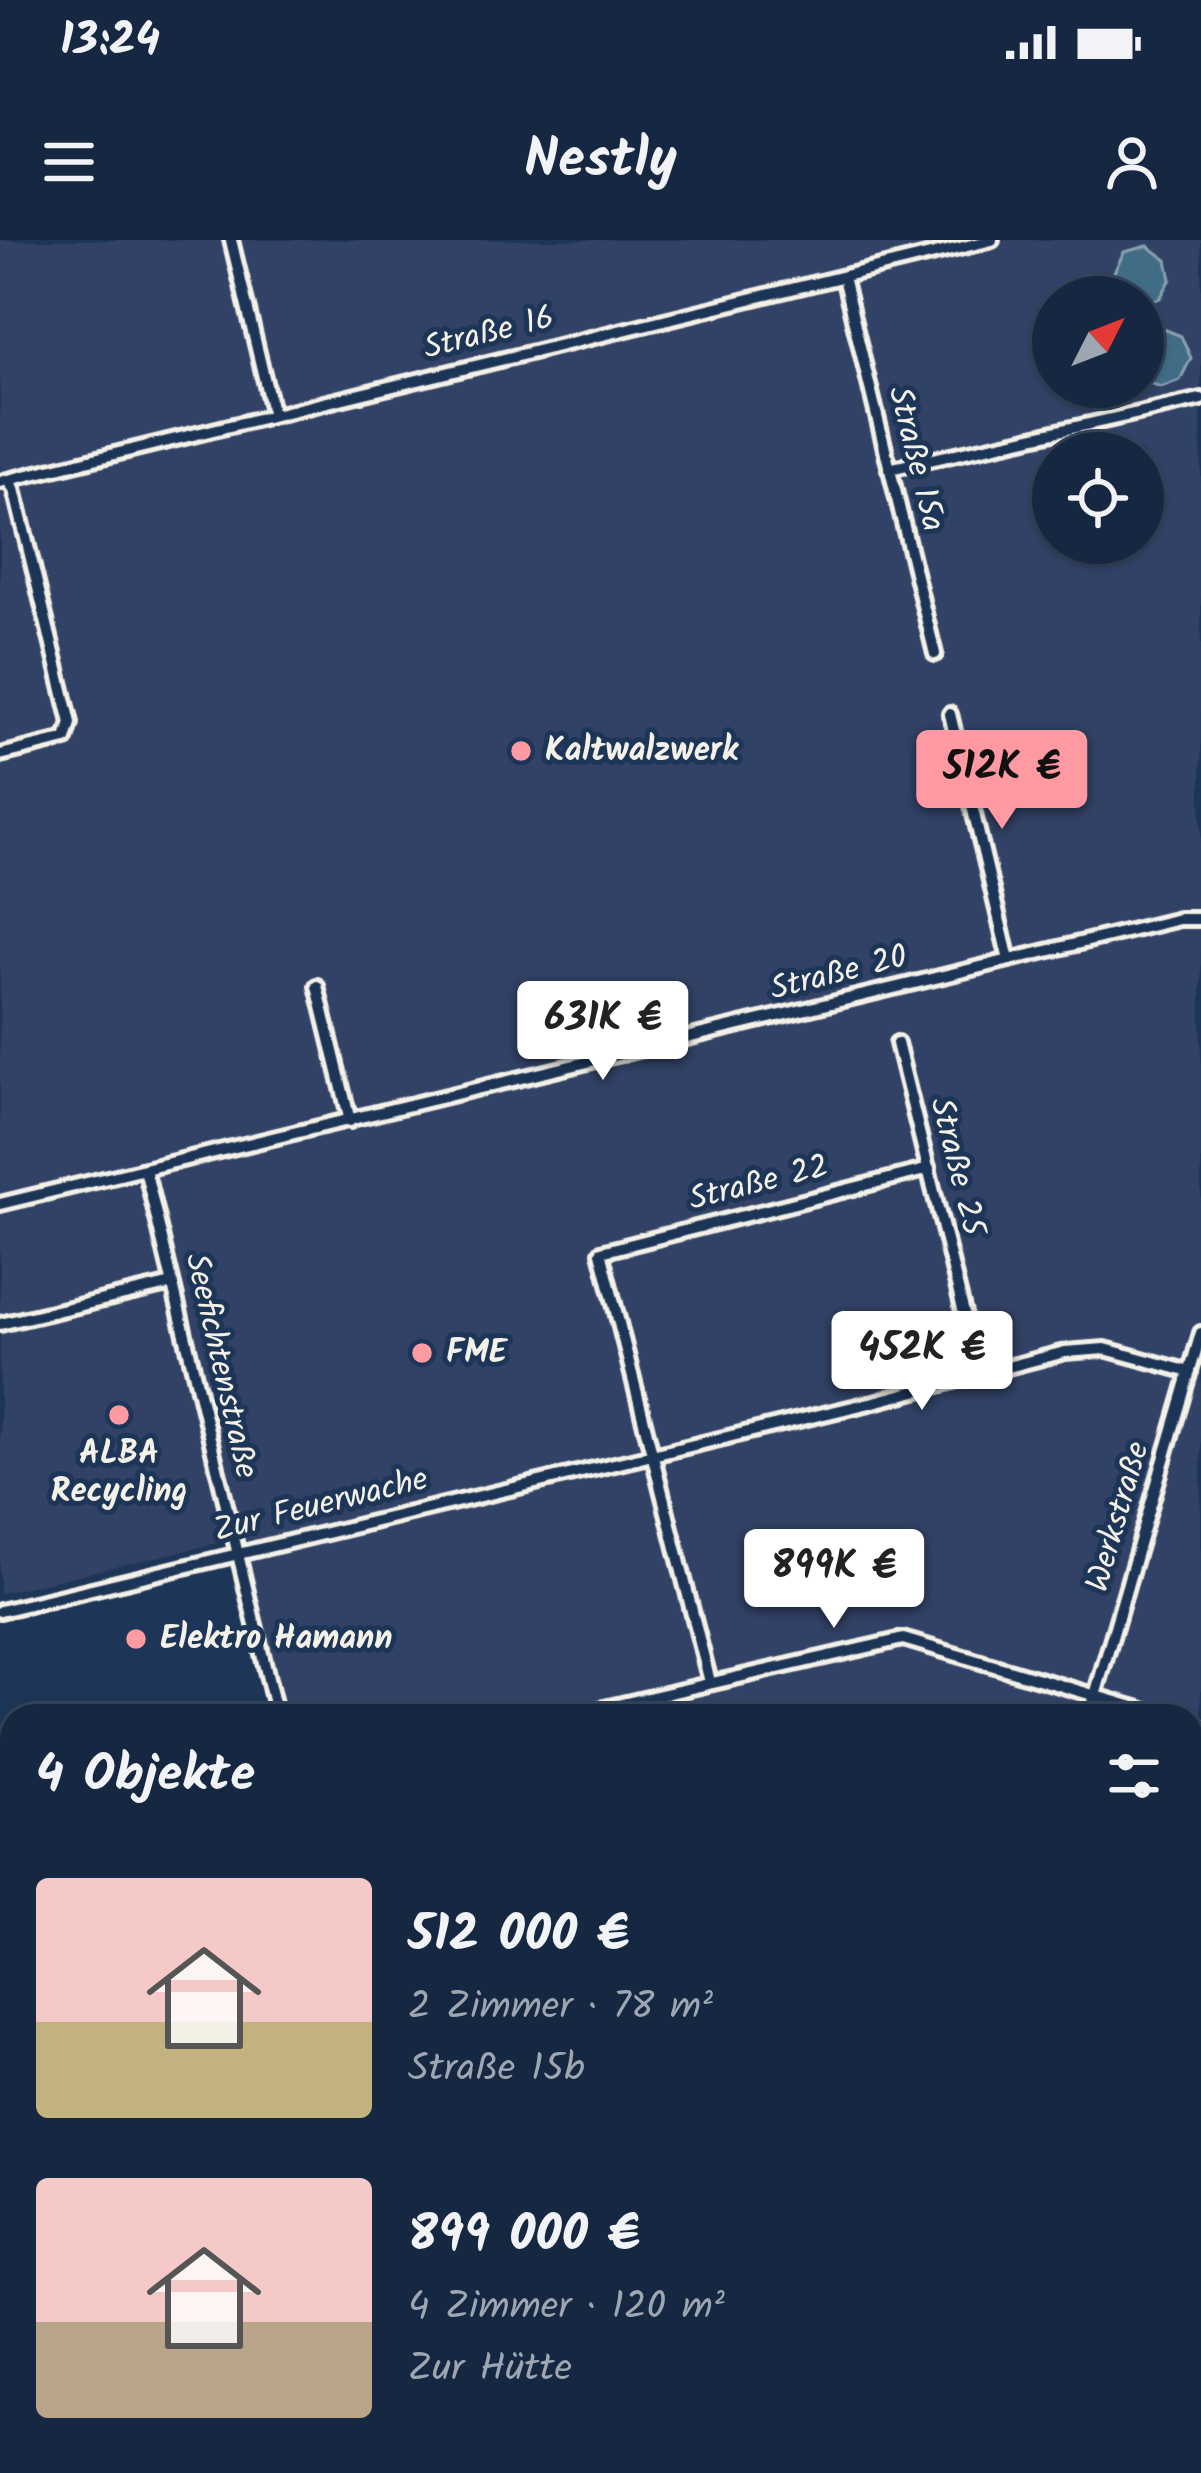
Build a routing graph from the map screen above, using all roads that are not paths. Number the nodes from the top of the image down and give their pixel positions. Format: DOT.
graph roads {
  1 [pos="231,240"];
  2 [pos="992,240"];
  3 [pos="843,277"];
  4 [pos="1201,399"];
  5 [pos="273,415"];
  6 [pos="889,469"];
  7 [pos="4,481"];
  8 [pos="935,654"];
  9 [pos="950,714"];
  10 [pos="0,755"];
  11 [pos="1201,919"];
  12 [pos="1009,960"];
  13 [pos="317,986"];
  14 [pos="897,1043"];
  15 [pos="350,1121"];
  16 [pos="146,1169"];
  17 [pos="929,1169"];
  18 [pos="0,1204"];
  19 [pos="172,1284"];
  20 [pos="0,1324"];
  21 [pos="1201,1334"];
  22 [pos="1190,1372"];
  23 [pos="980,1374"];
  24 [pos="654,1454"];
  25 [pos="238,1554"];
  26 [pos="0,1611"];
  27 [pos="710,1682"];
  28 [pos="1095,1694"];
  29 [pos="275,1704"];
  30 [pos="619,1704"];
  31 [pos="1092,1704"];
  32 [pos="1127,1704"];
  1 -- 5 [label="street"];
  2 -- 3 [label="street, Straße 16"];
  3 -- 5 [label="street, Straße 16"];
  3 -- 6 [label="street, Straße 15a"];
  4 -- 6 [label="street"];
  5 -- 7 [label="street, Straße 16"];
  6 -- 8 [label="street, Straße 15a"];
  7 -- 10 [label="street"];
  9 -- 12 [label="street"];
  11 -- 12 [label="street, Straße 20"];
  12 -- 15 [label="street, Straße 20"];
  13 -- 15 [label="street"];
  14 -- 17 [label="street, Straße 25"];
  15 -- 16 [label="street, Straße 20"];
  16 -- 18 [label="street, Straße 20"];
  16 -- 19 [label="street, Seefichtenstraße"];
  17 -- 23 [label="street, Straße 25"];
  17 -- 24 [label="street, Straße 22"];
  19 -- 20 [label="street"];
  19 -- 25 [label="street, Seefichtenstraße"];
  21 -- 22 [label="street, Werkstraße"];
  22 -- 23 [label="street, Zur Feuerwache"];
  22 -- 28 [label="street, Werkstraße"];
  23 -- 24 [label="street, Zur Feuerwache"];
  24 -- 25 [label="street, Zur Feuerwache"];
  24 -- 27 [label="street"];
  25 -- 26 [label="street, Zur Feuerwache"];
  25 -- 29 [label="street, Seefichtenstraße"];
  27 -- 28 [label="street"];
  27 -- 30 [label="street"];
  28 -- 31 [label="street, Werkstraße"];
  28 -- 32 [label="street"];
}
